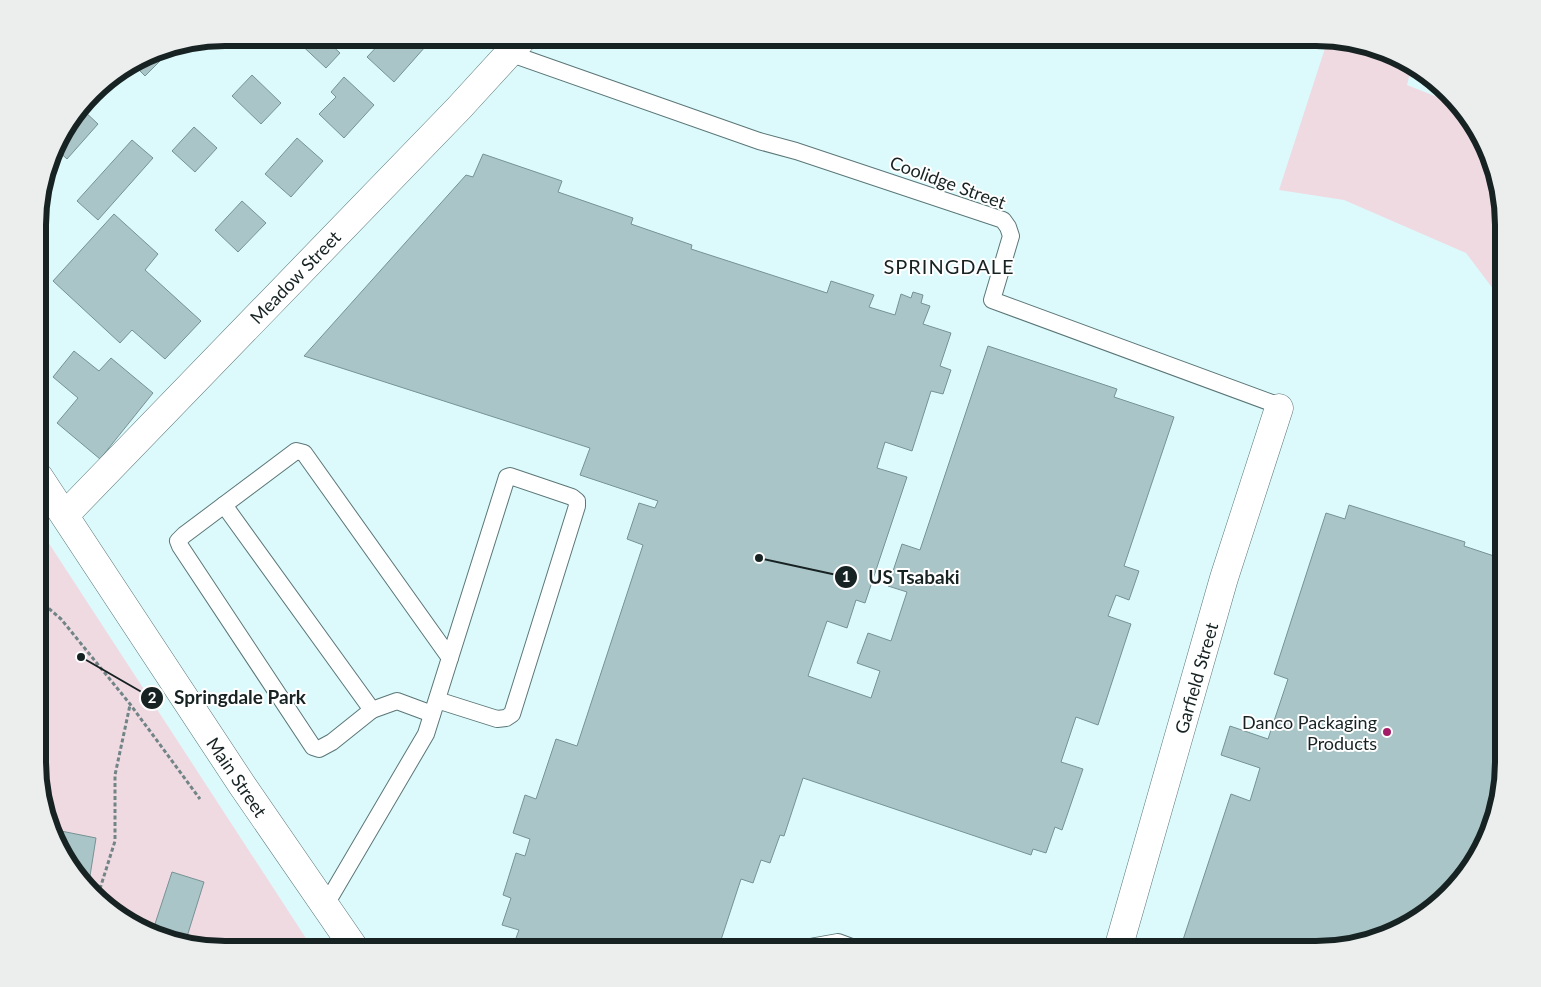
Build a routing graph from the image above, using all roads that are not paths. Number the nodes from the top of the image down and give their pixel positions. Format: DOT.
graph roads {
  1 [pos="515,46"];
  2 [pos="519,46"];
  3 [pos="1279,408"];
  4 [pos="46,487"];
  5 [pos="224,505"];
  6 [pos="65,515"];
  7 [pos="450,658"];
  8 [pos="435,707"];
  9 [pos="372,710"];
  10 [pos="324,906"];
  11 [pos="349,941"];
  12 [pos="1120,941"];
  1 -- 6 [label="street, Meadow Street"];
  2 -- 3 [label="lane, Coolidge Street"];
  3 -- 12 [label="street, Garfield Street"];
  4 -- 6 [label="street, Main Street"];
  5 -- 7 [label="lane"];
  5 -- 9 [label="lane"];
  5 -- 9 [label="lane"];
  6 -- 10 [label="street, Main Street"];
  7 -- 8 [label="lane"];
  7 -- 8 [label="lane"];
  8 -- 9 [label="lane"];
  8 -- 10 [label="lane"];
  10 -- 11 [label="street, Main Street"];
}
